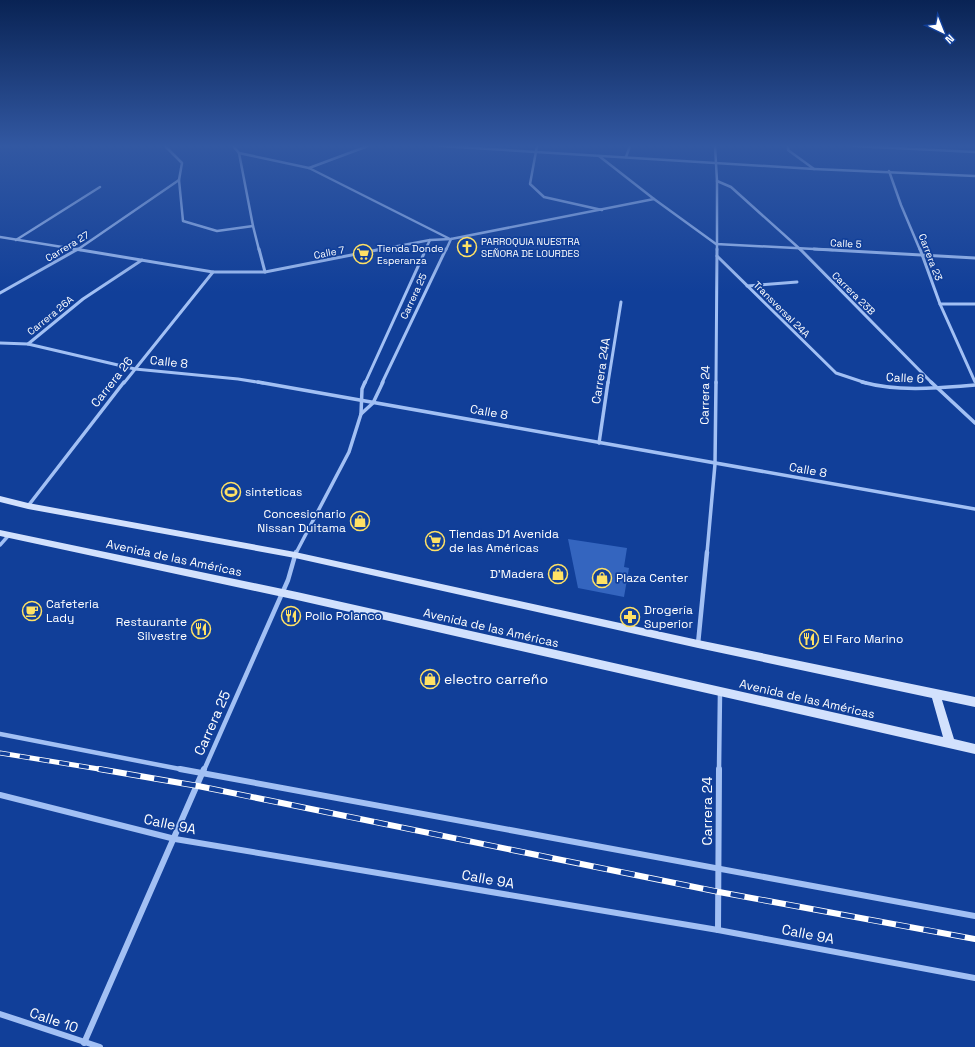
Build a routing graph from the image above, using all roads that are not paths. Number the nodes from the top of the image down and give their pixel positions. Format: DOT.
graph roads {
  1 [pos="86,195"];
  2 [pos="157,195"];
  3 [pos="180,195"];
  4 [pos="247,195"];
  5 [pos="363,195"];
  6 [pos="542,195"];
  7 [pos="649,195"];
  8 [pos="717,195"];
  9 [pos="740,195"];
  10 [pos="897,195"];
  11 [pos="654,199"];
  12 [pos="604,210"];
  13 [pos="253,226"];
  14 [pos="0,237"];
  15 [pos="451,239"];
  16 [pos="16,240"];
  17 [pos="430,240"];
  18 [pos="716,244"];
  19 [pos="799,248"];
  20 [pos="79,249"];
  21 [pos="922,255"];
  22 [pos="717,256"];
  23 [pos="975,258"];
  24 [pos="142,260"];
  25 [pos="213,272"];
  26 [pos="265,272"];
  27 [pos="797,282"];
  28 [pos="747,286"];
  29 [pos="0,293"];
  30 [pos="621,302"];
  31 [pos="940,304"];
  32 [pos="975,304"];
  33 [pos="0,343"];
  34 [pos="28,344"];
  35 [pos="135,369"];
  36 [pos="836,373"];
  37 [pos="975,383"];
  38 [pos="936,388"];
  39 [pos="362,402"];
  40 [pos="374,403"];
  41 [pos="361,414"];
  42 [pos="975,423"];
  43 [pos="598,443"];
  44 [pos="715,464"];
  45 [pos="0,499"];
  46 [pos="28,506"];
  47 [pos="975,509"];
  48 [pos="4,534"];
  49 [pos="0,545"];
  50 [pos="295,555"];
  51 [pos="282,593"];
  52 [pos="698,644"];
  53 [pos="720,692"];
  54 [pos="936,694"];
  55 [pos="975,702"];
  56 [pos="0,734"];
  57 [pos="950,744"];
  58 [pos="975,749"];
  59 [pos="203,774"];
  60 [pos="0,795"];
  61 [pos="175,839"];
  62 [pos="719,869"];
  63 [pos="975,916"];
  64 [pos="718,930"];
  65 [pos="975,978"];
  66 [pos="0,1014"];
  67 [pos="84,1043"];
  68 [pos="100,1047"];
  1 -- 16 [label="street"];
  2 -- 20 [label="street, Carrera 27"];
  3 -- 13 [label="street"];
  4 -- 13 [label="street"];
  5 -- 15 [label="street"];
  6 -- 12 [label="street"];
  7 -- 11 [label="street"];
  8 -- 18 [label="street, Carrera 24"];
  9 -- 19 [label="street, Carrera 23B"];
  10 -- 21 [label="street, Carrera 23"];
  11 -- 12 [label="street, Calle 7"];
  11 -- 18 [label="street"];
  12 -- 15 [label="street, Calle 7"];
  13 -- 26 [label="street"];
  14 -- 16 [label="street, Calle 7"];
  15 -- 17 [label="street, Calle 7"];
  15 -- 40 [label="street, Carrera 25"];
  16 -- 20 [label="street, Calle 7"];
  17 -- 26 [label="street, Calle 7"];
  17 -- 39 [label="street, Carrera 25"];
  18 -- 19 [label="street, Calle 5"];
  18 -- 22 [label="street, Carrera 24"];
  19 -- 21 [label="street, Calle 5"];
  19 -- 38 [label="street, Carrera 23B"];
  20 -- 24 [label="street, Calle 7"];
  20 -- 29 [label="street, Carrera 27"];
  21 -- 23 [label="street, Calle 5"];
  21 -- 31 [label="street, Carrera 23"];
  22 -- 28 [label="street, Transversal 24A"];
  22 -- 44 [label="street, Carrera 24"];
  24 -- 25 [label="street, Calle 7"];
  24 -- 34 [label="street, Carrera 26A"];
  25 -- 26 [label="street, Calle 7"];
  25 -- 35 [label="street, Carrera 26"];
  27 -- 28 [label="street"];
  28 -- 36 [label="street, Transversal 24A"];
  30 -- 43 [label="street, Carrera 24A"];
  31 -- 32 [label="street"];
  31 -- 37 [label="street, Carrera 23"];
  33 -- 34 [label="street, Calle 8"];
  34 -- 35 [label="street, Calle 8"];
  35 -- 39 [label="street, Calle 8"];
  35 -- 46 [label="street, Carrera 26"];
  36 -- 38 [label="street, Calle 6"];
  37 -- 38 [label="street, Calle 6"];
  38 -- 42 [label="street, Carrera 23B"];
  39 -- 40 [label="street, Calle 8"];
  39 -- 41 [label="street, Carrera 25"];
  40 -- 41 [label="street, Carrera 25"];
  40 -- 43 [label="street, Calle 8"];
  41 -- 50 [label="street, Carrera 25"];
  43 -- 44 [label="street, Calle 8"];
  44 -- 47 [label="street, Calle 8"];
  44 -- 52 [label="street, Carrera 24"];
  45 -- 46 [label="main road, Avenida de las Américas"];
  46 -- 50 [label="main road, Avenida de las Américas"];
  48 -- 49 [label="street"];
  48 -- 51 [label="main road, Avenida de las Américas"];
  50 -- 51 [label="street, Carrera 25"];
  50 -- 52 [label="main road, Avenida de las Américas"];
  51 -- 53 [label="main road, Avenida de las Américas"];
  51 -- 59 [label="street, Carrera 25"];
  52 -- 54 [label="main road, Avenida de las Américas"];
  53 -- 57 [label="main road, Avenida de las Américas"];
  53 -- 62 [label="street, Carrera 24"];
  54 -- 55 [label="main road, Avenida de las Américas"];
  54 -- 57 [label="main road"];
  56 -- 59 [label="street"];
  57 -- 58 [label="main road, Avenida de las Américas"];
  59 -- 61 [label="street, Carrera 25"];
  59 -- 62 [label="street"];
  60 -- 61 [label="street, Calle 9A"];
  61 -- 64 [label="street, Calle 9A"];
  61 -- 67 [label="street, Carrera 25"];
  62 -- 63 [label="street"];
  62 -- 64 [label="street, Carrera 24"];
  64 -- 65 [label="street, Calle 9A"];
  66 -- 67 [label="street, Calle 10"];
  67 -- 68 [label="street, Calle 10"];
}
